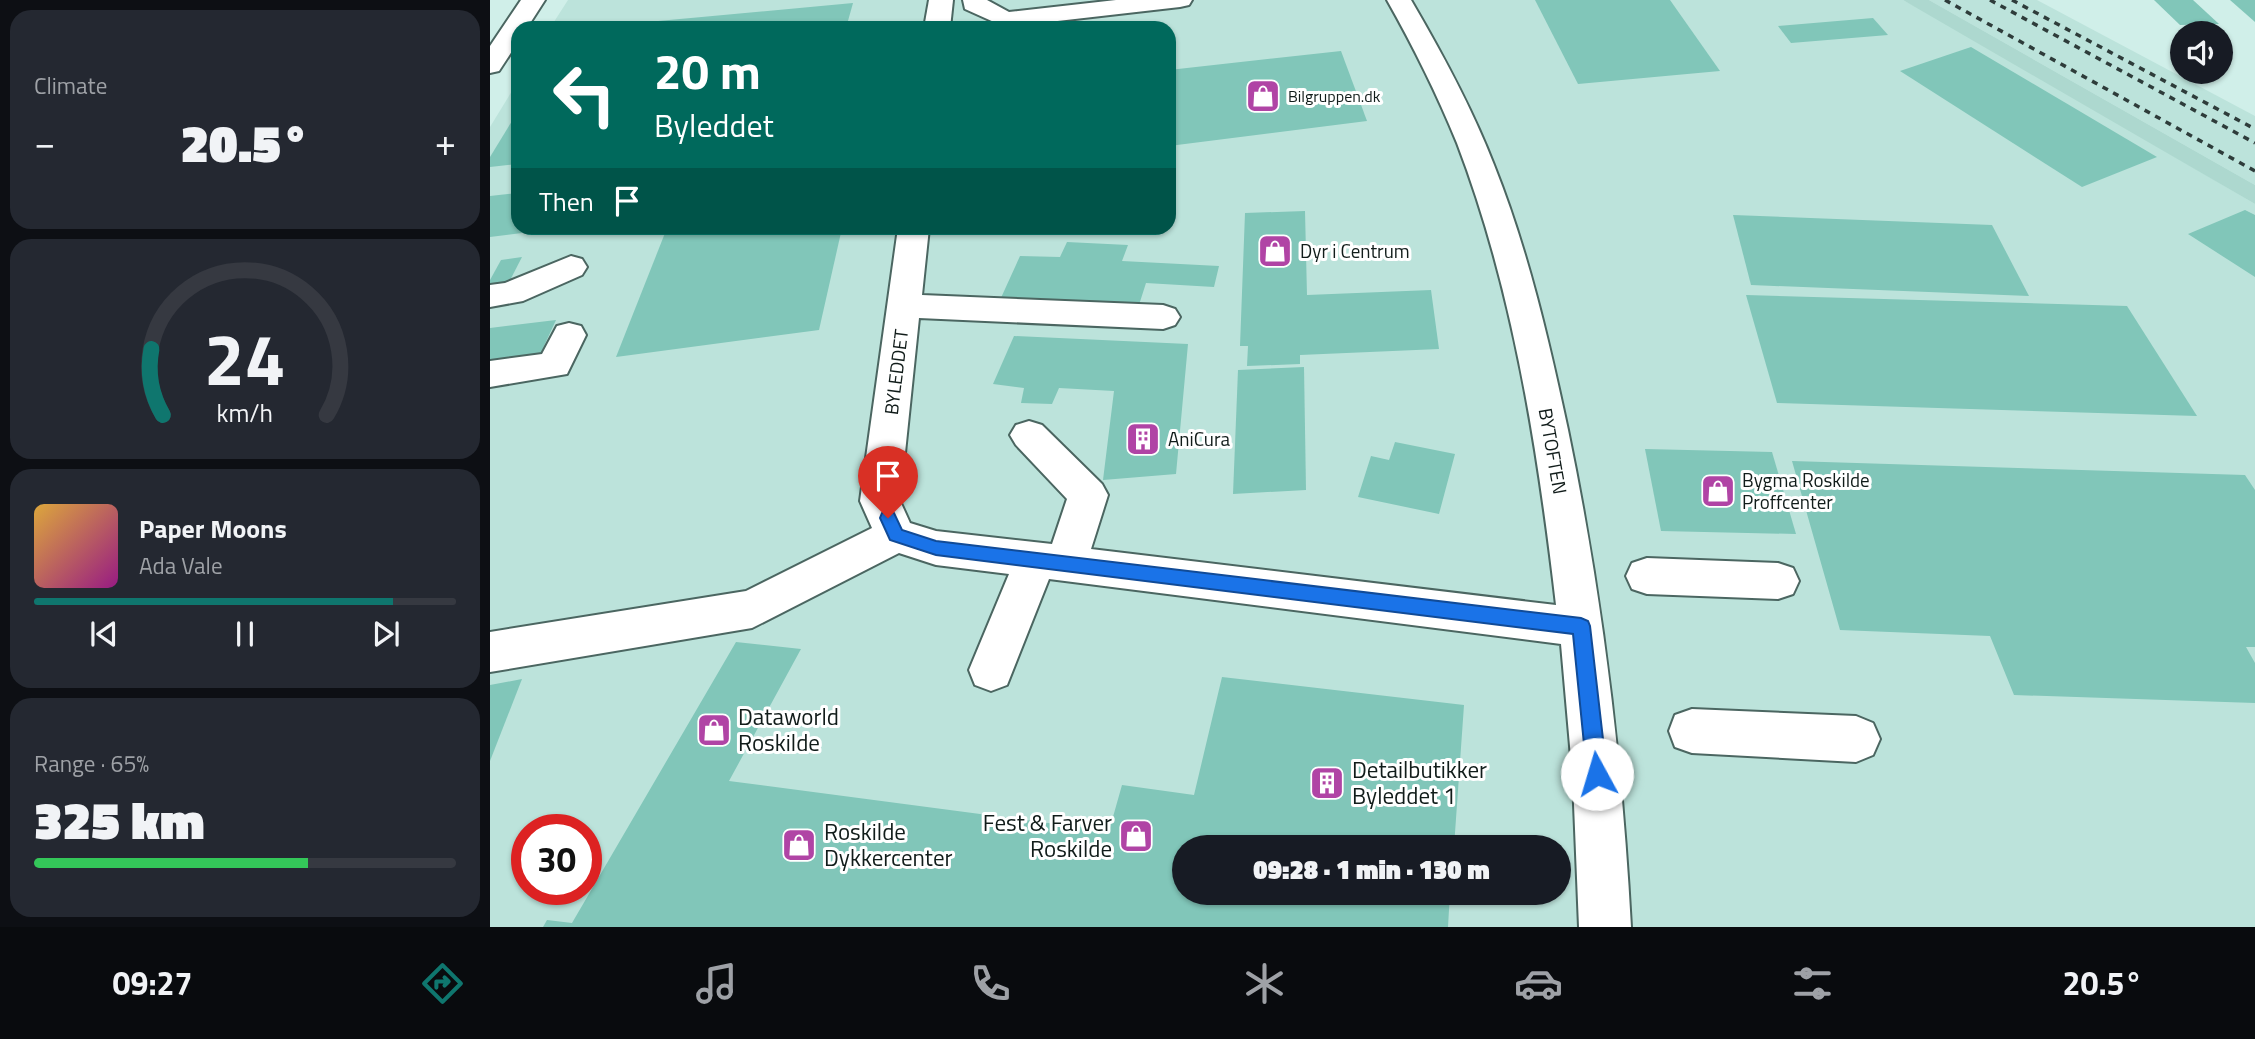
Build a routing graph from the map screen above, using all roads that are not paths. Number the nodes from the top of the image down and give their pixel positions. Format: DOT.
graph roads {
  1 [pos="533,0"];
  2 [pos="941,0"];
  3 [pos="975,0"];
  4 [pos="1180,0"];
  5 [pos="1399,0"];
  6 [pos="519,21"];
  7 [pos="938,21"];
  8 [pos="511,33"];
  9 [pos="490,65"];
  10 [pos="912,235"];
  11 [pos="571,267"];
  12 [pos="490,296"];
  13 [pos="904,306"];
  14 [pos="1163,317"];
  15 [pos="569,334"];
  16 [pos="490,374"];
  17 [pos="1030,435"];
  18 [pos="896,535"];
  19 [pos="1050,563"];
  20 [pos="1647,576"];
  21 [pos="1778,581"];
  22 [pos="1581,626"];
  23 [pos="490,652"];
  24 [pos="991,670"];
  25 [pos="1692,731"];
  26 [pos="1856,739"];
  27 [pos="1605,927"];
  1 -- 6 [label="street"];
  2 -- 7 [label="street"];
  3 -- 4 [label="street"];
  5 -- 22 [label="street, BYTOFTEN"];
  8 -- 9 [label="street"];
  10 -- 13 [label="street, BYLEDDET"];
  11 -- 12 [label="street"];
  13 -- 14 [label="street"];
  13 -- 18 [label="street, BYLEDDET"];
  15 -- 16 [label="street"];
  17 -- 19 [label="street"];
  18 -- 19 [label="street"];
  18 -- 23 [label="street"];
  19 -- 22 [label="street"];
  19 -- 24 [label="street"];
  20 -- 21 [label="street"];
  22 -- 27 [label="street, BYTOFTEN"];
  25 -- 26 [label="street"];
}
